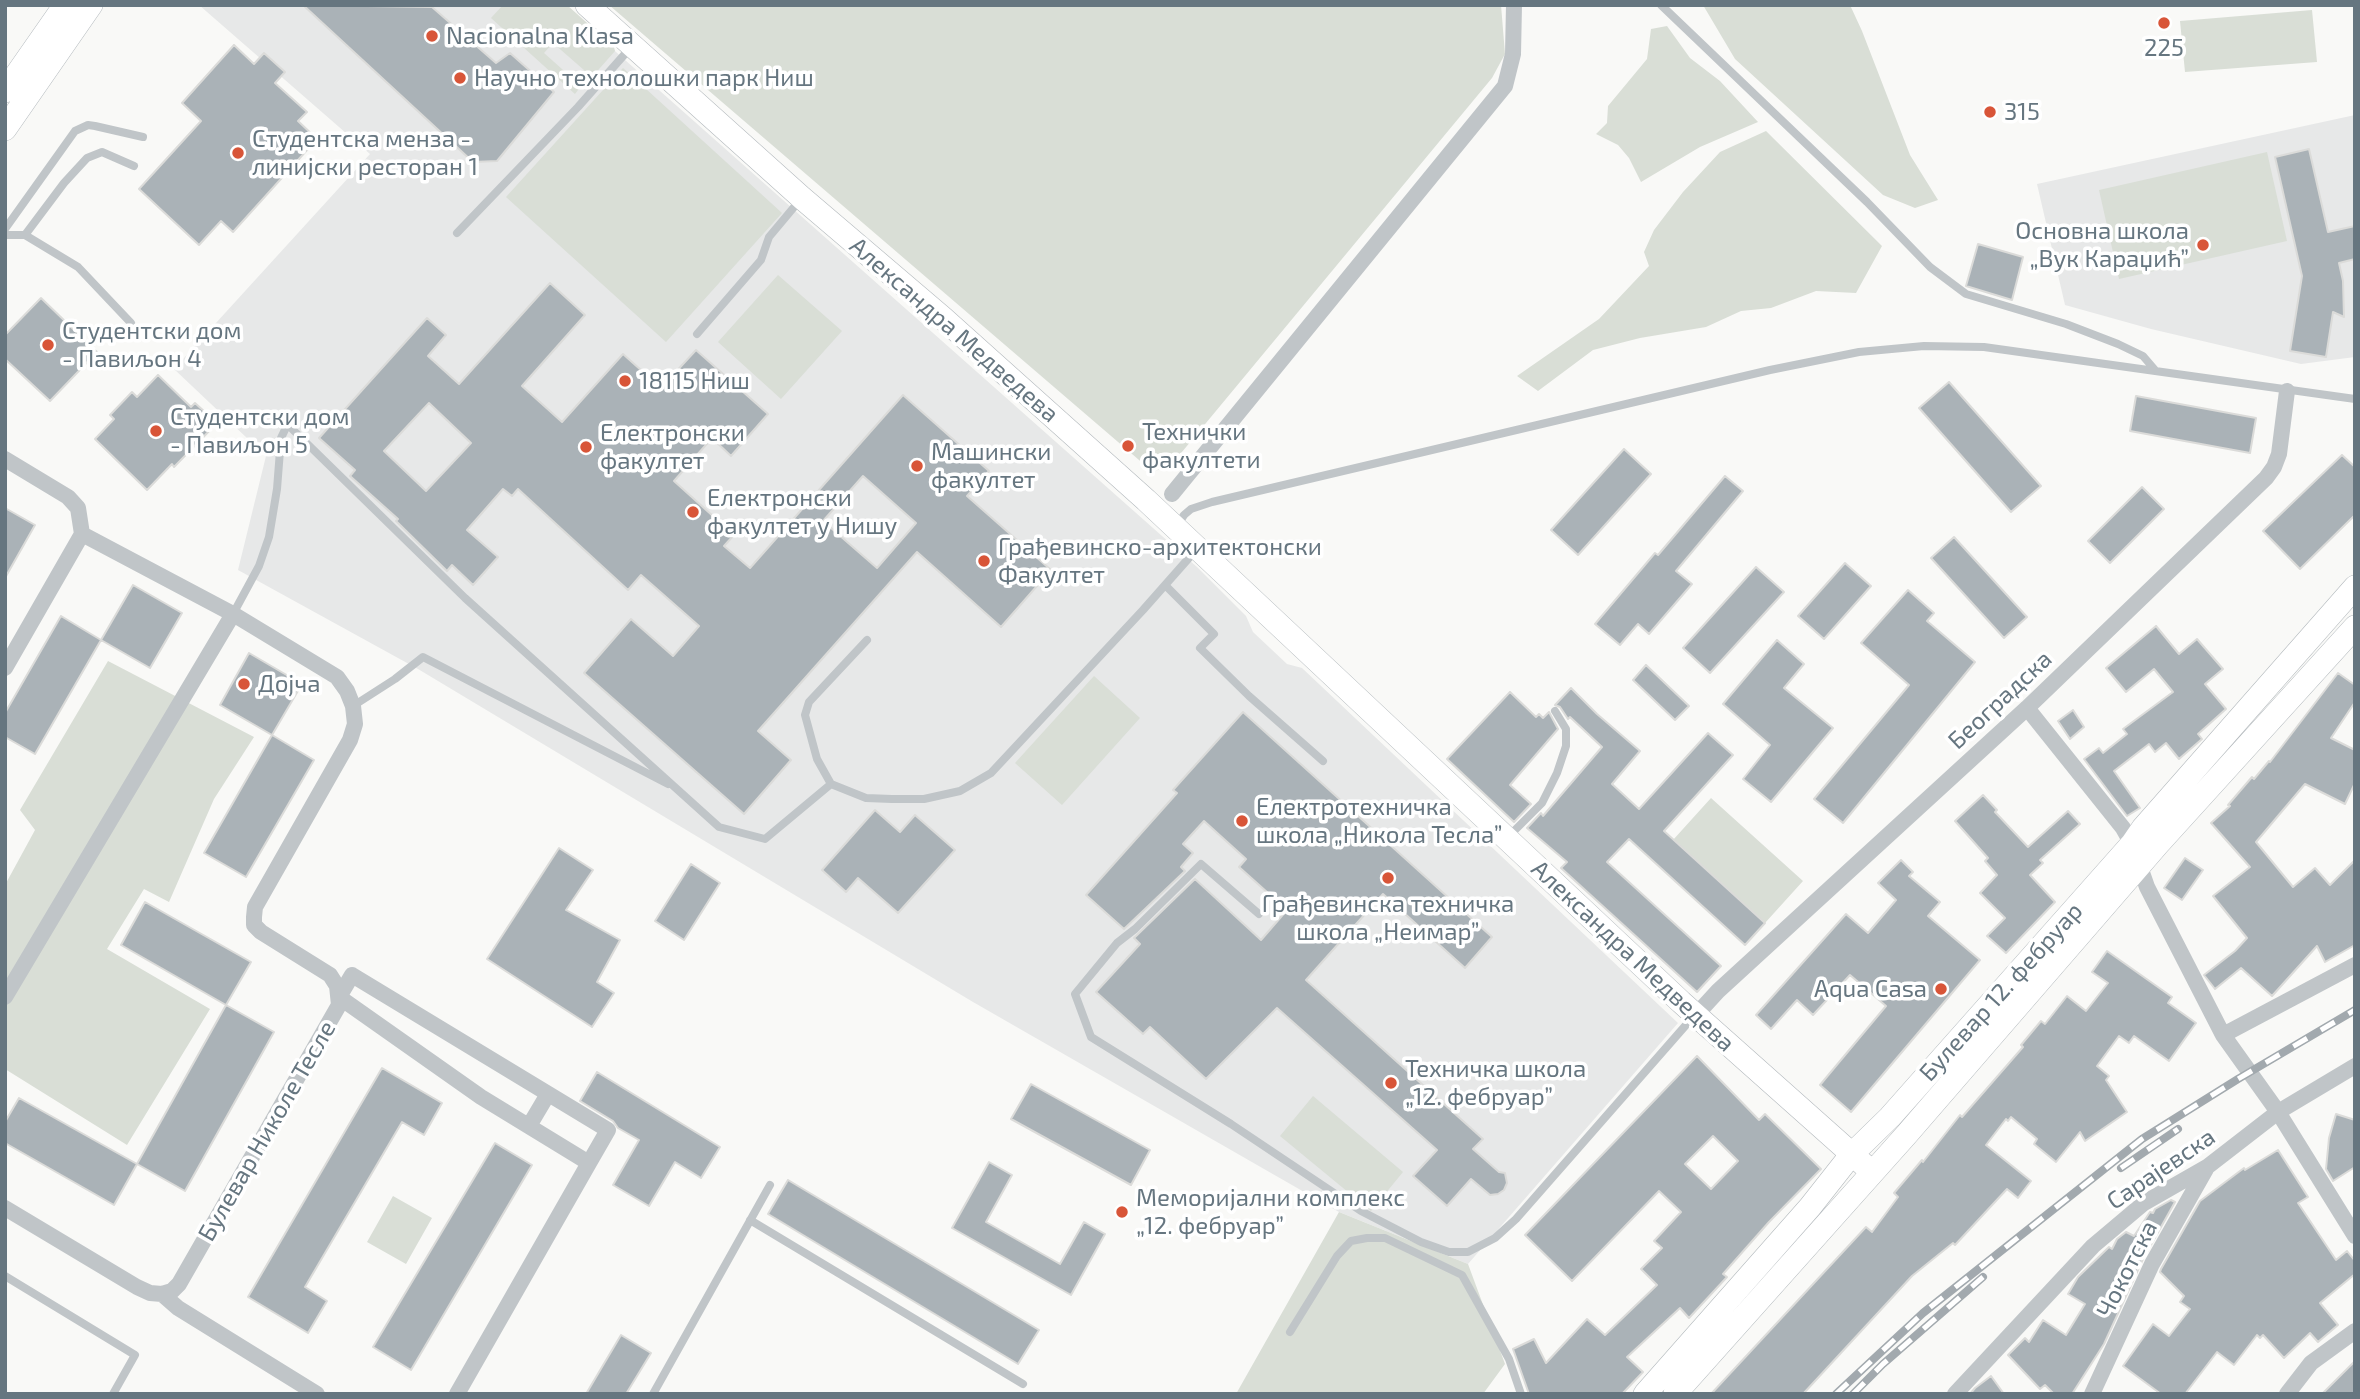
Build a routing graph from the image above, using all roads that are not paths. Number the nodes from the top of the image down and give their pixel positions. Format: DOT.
graph roads {
  1 [pos="65,5"];
  2 [pos="91,5"];
  3 [pos="587,5"];
  4 [pos="1514,5"];
  5 [pos="1661,5"];
  6 [pos="632,46"];
  7 [pos="5,91"];
  8 [pos="5,129"];
  9 [pos="143,137"];
  10 [pos="134,166"];
  11 [pos="802,198"];
  12 [pos="5,229"];
  13 [pos="457,233"];
  14 [pos="5,235"];
  15 [pos="25,235"];
  16 [pos="131,323"];
  17 [pos="697,334"];
  18 [pos="2155,370"];
  19 [pos="2287,391"];
  20 [pos="2355,399"];
  21 [pos="5,459"];
  22 [pos="1172,494"];
  23 [pos="1175,528"];
  24 [pos="82,534"];
  25 [pos="1198,548"];
  26 [pos="1165,585"];
  27 [pos="2355,587"];
  28 [pos="233,614"];
  29 [pos="2355,627"];
  30 [pos="867,640"];
  31 [pos="5,668"];
  32 [pos="353,706"];
  33 [pos="2027,708"];
  34 [pos="1555,711"];
  35 [pos="1323,761"];
  36 [pos="831,784"];
  37 [pos="678,789"];
  38 [pos="1506,839"];
  39 [pos="2132,844"];
  40 [pos="2140,868"];
  41 [pos="1259,914"];
  42 [pos="2355,965"];
  43 [pos="5,997"];
  44 [pos="339,997"];
  45 [pos="1696,1015"];
  46 [pos="2223,1035"];
  47 [pos="2355,1066"];
  48 [pos="548,1094"];
  49 [pos="2278,1112"];
  50 [pos="529,1126"];
  51 [pos="1851,1155"];
  52 [pos="589,1163"];
  53 [pos="2207,1167"];
  54 [pos="1872,1172"];
  55 [pos="770,1185"];
  56 [pos="5,1208"];
  57 [pos="2336,1209"];
  58 [pos="2355,1211"];
  59 [pos="750,1220"];
  60 [pos="2355,1236"];
  61 [pos="5,1276"];
  62 [pos="162,1294"];
  63 [pos="2355,1331"];
  64 [pos="1290,1332"];
  65 [pos="1023,1384"];
  66 [pos="654,1391"];
  67 [pos="113,1394"];
  68 [pos="317,1394"];
  69 [pos="457,1394"];
  70 [pos="665,1394"];
  71 [pos="1521,1394"];
  72 [pos="1645,1394"];
  73 [pos="1675,1394"];
  74 [pos="1955,1394"];
  75 [pos="2092,1394"];
  76 [pos="2287,1394"];
  1 -- 7 [label="main road"];
  2 -- 8 [label="main road"];
  3 -- 6 [label="main road, Александра Медведева"];
  4 -- 22 [label="street"];
  5 -- 18 [label="lane"];
  6 -- 11 [label="main road, Александра Медведева"];
  6 -- 13 [label="lane"];
  9 -- 12 [label="lane"];
  10 -- 15 [label="lane"];
  11 -- 17 [label="lane"];
  11 -- 23 [label="main road, Александра Медведева"];
  14 -- 15 [label="lane"];
  15 -- 16 [label="lane"];
  18 -- 19 [label="lane"];
  18 -- 23 [label="lane"];
  19 -- 20 [label="lane"];
  19 -- 33 [label="street, Београдска"];
  21 -- 24 [label="street"];
  23 -- 25 [label="main road, Александра Медведева"];
  24 -- 28 [label="street"];
  24 -- 31 [label="street"];
  25 -- 26 [label="lane"];
  25 -- 38 [label="main road, Александра Медведева"];
  26 -- 35 [label="lane"];
  26 -- 36 [label="lane"];
  27 -- 39 [label="main road, Булевар 12. фебруар"];
  28 -- 32 [label="street"];
  28 -- 37 [label="lane"];
  28 -- 43 [label="street"];
  29 -- 40 [label="main road, Булевар 12. фебруар"];
  30 -- 36 [label="lane"];
  32 -- 37 [label="lane"];
  32 -- 44 [label="street, Булевар Николе Тесле"];
  33 -- 39 [label="street"];
  33 -- 45 [label="street, Београдска"];
  34 -- 38 [label="lane"];
  36 -- 37 [label="lane"];
  38 -- 45 [label="main road, Александра Медведева"];
  39 -- 40 [label="street"];
  39 -- 51 [label="main road, Булевар 12. фебруар"];
  40 -- 46 [label="street"];
  40 -- 54 [label="main road, Булевар 12. фебруар"];
  41 -- 45 [label="lane"];
  42 -- 46 [label="street"];
  44 -- 48 [label="street"];
  44 -- 50 [label="street"];
  44 -- 62 [label="street, Булевар Николе Тесле"];
  45 -- 51 [label="main road, Александра Медведева"];
  46 -- 49 [label="street"];
  47 -- 49 [label="street, Сарајевска"];
  48 -- 50 [label="street"];
  48 -- 52 [label="street"];
  49 -- 53 [label="street, Сарајевска"];
  49 -- 57 [label="street"];
  50 -- 52 [label="street"];
  51 -- 54 [label="main road, Александра Медведева"];
  51 -- 72 [label="main road, Булевар 12. фебруар"];
  52 -- 69 [label="street"];
  53 -- 74 [label="street, Сарајевска"];
  53 -- 75 [label="street, Чокотска"];
  54 -- 73 [label="main road, Булевар 12. фебруар"];
  55 -- 59 [label="lane"];
  56 -- 62 [label="street"];
  57 -- 58 [label="street"];
  57 -- 60 [label="street"];
  59 -- 65 [label="lane"];
  59 -- 66 [label="lane"];
  61 -- 67 [label="lane"];
  62 -- 68 [label="street"];
  63 -- 76 [label="street"];
  64 -- 71 [label="lane"];
  66 -- 70 [label="lane"];
}
